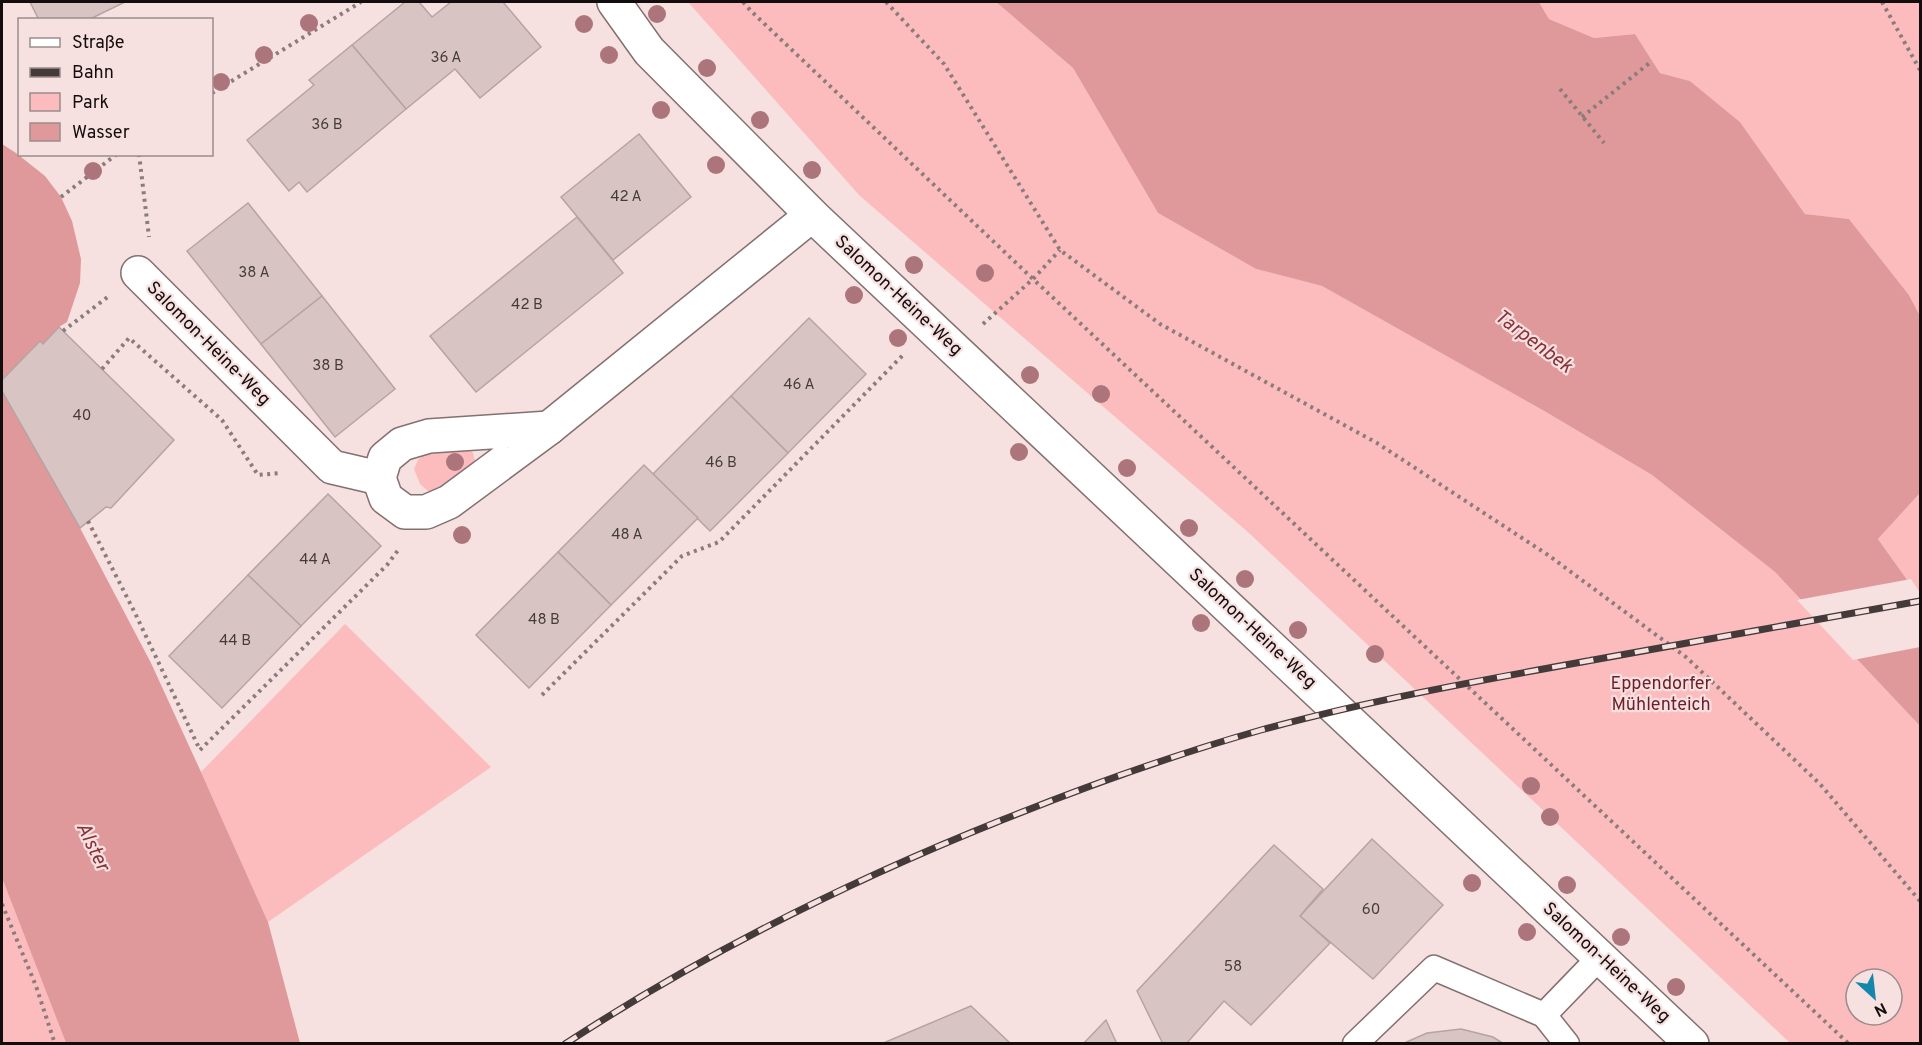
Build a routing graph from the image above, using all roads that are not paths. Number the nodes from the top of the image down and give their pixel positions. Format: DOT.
graph roads {
  1 [pos="614,2"];
  2 [pos="812,215"];
  3 [pos="138,273"];
  4 [pos="549,428"];
  5 [pos="379,478"];
  6 [pos="1600,957"];
  7 [pos="1544,1015"];
  8 [pos="1355,1044"];
  9 [pos="1567,1044"];
  10 [pos="1692,1044"];
  1 -- 2 [label="street, Salomon-Heine-Weg"];
  2 -- 4 [label="street"];
  2 -- 6 [label="street, Salomon-Heine-Weg"];
  3 -- 5 [label="street, Salomon-Heine-Weg"];
  4 -- 5 [label="street"];
  4 -- 5 [label="street"];
  6 -- 7 [label="lane"];
  6 -- 10 [label="street, Salomon-Heine-Weg"];
  7 -- 8 [label="lane"];
  7 -- 9 [label="lane"];
}
